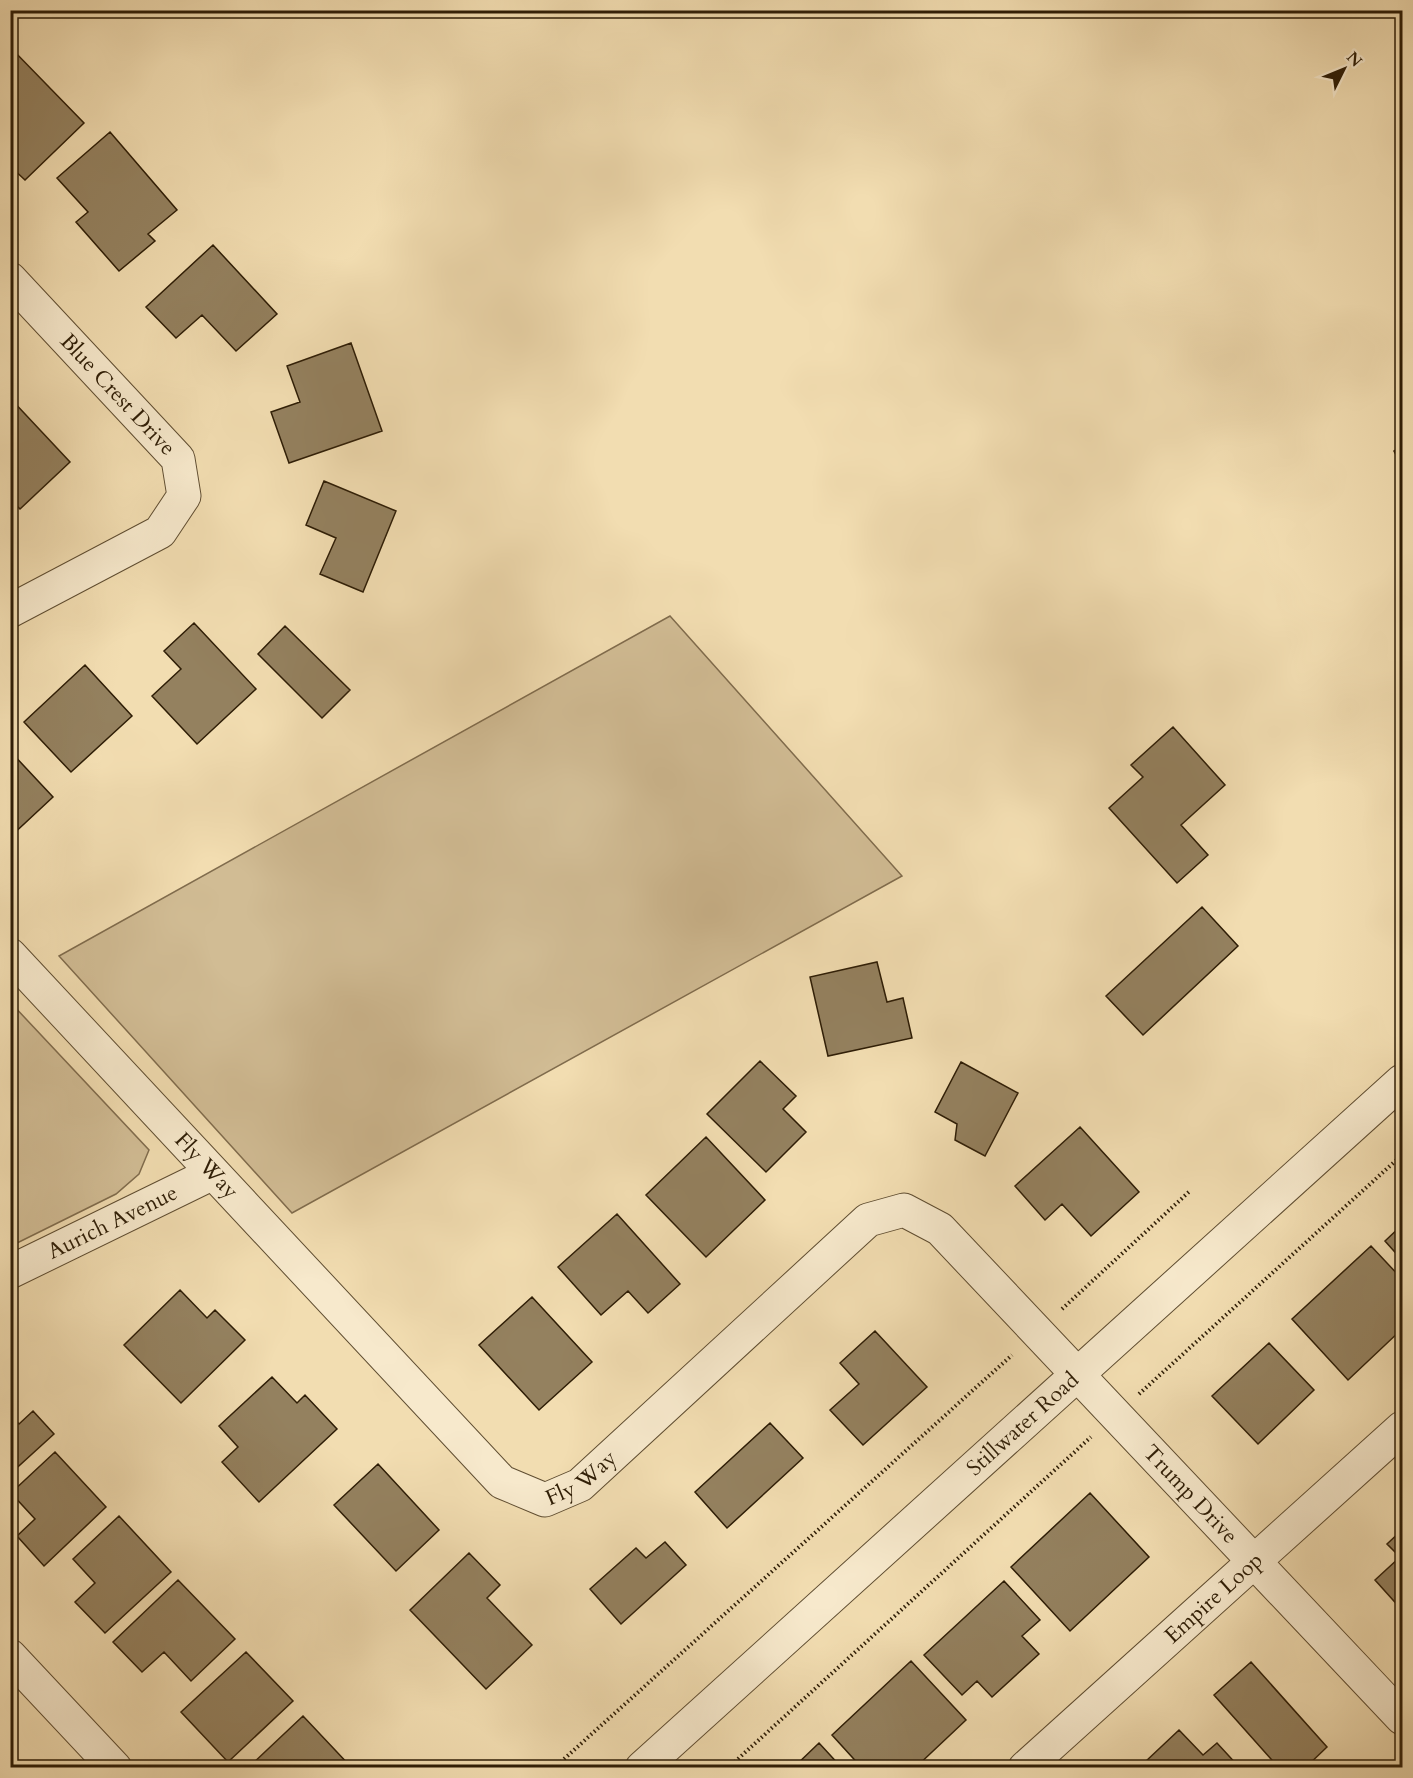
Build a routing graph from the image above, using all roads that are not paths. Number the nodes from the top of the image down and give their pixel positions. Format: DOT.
graph roads {
  1 [pos="10,279"];
  2 [pos="10,611"];
  3 [pos="10,955"];
  4 [pos="1402,1081"];
  5 [pos="213,1173"];
  6 [pos="10,1272"];
  7 [pos="1080,1374"];
  8 [pos="1402,1428"];
  9 [pos="1253,1560"];
  10 [pos="10,1656"];
  11 [pos="1402,1718"];
  12 [pos="115,1767"];
  13 [pos="642,1767"];
  14 [pos="1025,1767"];
  1 -- 2 [label="street, Blue Crest Drive"];
  3 -- 5 [label="street, Fly Way"];
  4 -- 7 [label="street, Stillwater Road"];
  5 -- 6 [label="street, Aurich Avenue"];
  5 -- 7 [label="street, Fly Way"];
  7 -- 9 [label="street, Trump Drive"];
  7 -- 13 [label="street, Stillwater Road"];
  8 -- 9 [label="street, Empire Loop"];
  9 -- 11 [label="street, Trump Drive"];
  9 -- 14 [label="street, Empire Loop"];
  10 -- 12 [label="street"];
}
